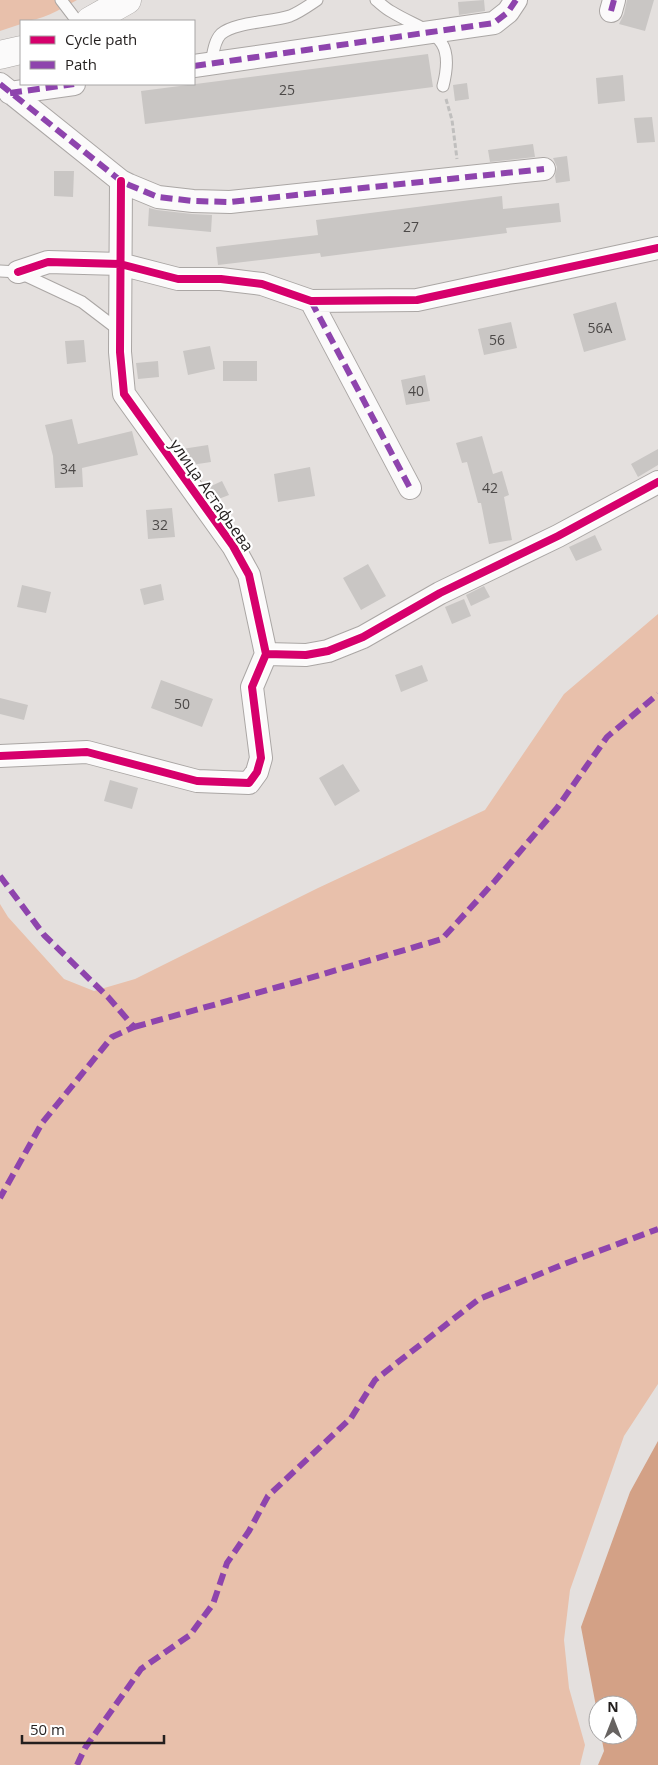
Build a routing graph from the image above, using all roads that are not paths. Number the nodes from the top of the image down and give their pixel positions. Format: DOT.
graph roads {
  1 [pos="61,0"];
  2 [pos="127,0"];
  3 [pos="317,0"];
  4 [pos="376,0"];
  5 [pos="516,0"];
  6 [pos="76,20"];
  7 [pos="92,20"];
  8 [pos="431,32"];
  9 [pos="20,50"];
  10 [pos="0,55"];
  11 [pos="202,65"];
  12 [pos="60,85"];
  13 [pos="443,86"];
  14 [pos="5,89"];
  15 [pos="544,168"];
  16 [pos="121,181"];
  17 [pos="658,248"];
  18 [pos="120,264"];
  19 [pos="9,272"];
  20 [pos="311,301"];
  21 [pos="120,331"];
  22 [pos="658,482"];
  23 [pos="410,488"];
  24 [pos="266,654"];
  25 [pos="0,756"];
  1 -- 6 [label="lane"];
  2 -- 7 [label="main road"];
  3 -- 11 [label="lane"];
  4 -- 8 [label="lane"];
  5 -- 8 [label="street"];
  8 -- 11 [label="street"];
  8 -- 13 [label="lane"];
  9 -- 10 [label="main road"];
  12 -- 14 [label="street"];
  14 -- 16 [label="street"];
  15 -- 16 [label="street"];
  16 -- 18 [label="street, улица Астафьева"];
  17 -- 20 [label="street"];
  18 -- 19 [label="street"];
  18 -- 20 [label="street"];
  18 -- 21 [label="street, улица Астафьева"];
  19 -- 21 [label="lane"];
  20 -- 23 [label="street"];
  21 -- 24 [label="street, улица Астафьева"];
  22 -- 24 [label="street"];
  24 -- 25 [label="street"];
}
